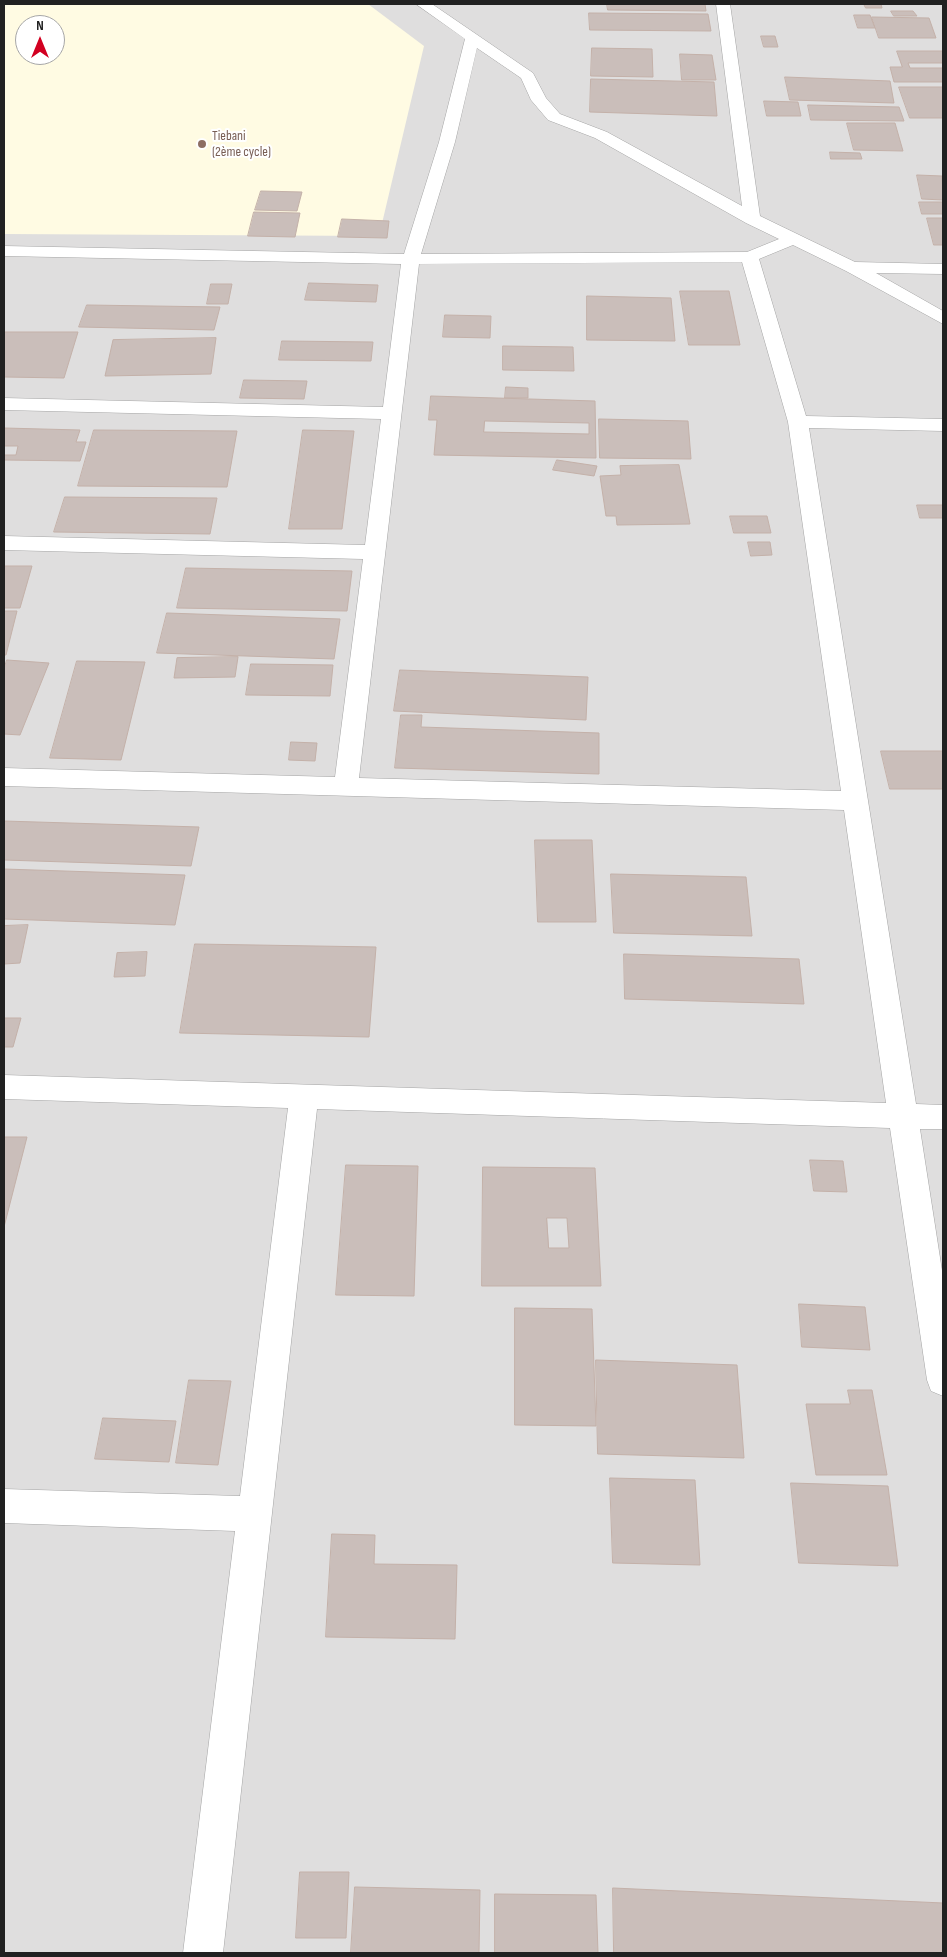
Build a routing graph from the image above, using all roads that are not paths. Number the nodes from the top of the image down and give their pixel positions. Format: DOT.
graph roads {
  1 [pos="423,4"];
  2 [pos="723,4"];
  3 [pos="472,38"];
  4 [pos="752,219"];
  5 [pos="793,239"];
  6 [pos="4,251"];
  7 [pos="749,256"];
  8 [pos="411,259"];
  9 [pos="852,267"];
  10 [pos="943,269"];
  11 [pos="943,318"];
  12 [pos="4,404"];
  13 [pos="392,413"];
  14 [pos="798,422"];
  15 [pos="943,425"];
  16 [pos="4,543"];
  17 [pos="375,552"];
  18 [pos="4,777"];
  19 [pos="346,786"];
  20 [pos="856,800"];
  21 [pos="4,1087"];
  22 [pos="304,1097"];
  23 [pos="904,1116"];
  24 [pos="943,1117"];
  25 [pos="943,1380"];
  26 [pos="4,1506"];
  27 [pos="255,1514"];
  28 [pos="203,1953"];
  1 -- 3 [label="street"];
  2 -- 4 [label="street"];
  3 -- 4 [label="street"];
  3 -- 8 [label="street"];
  4 -- 5 [label="street"];
  5 -- 7 [label="street"];
  5 -- 9 [label="street"];
  6 -- 8 [label="street"];
  7 -- 8 [label="street"];
  7 -- 14 [label="street"];
  8 -- 13 [label="street"];
  9 -- 10 [label="street"];
  9 -- 11 [label="street"];
  12 -- 13 [label="street"];
  13 -- 17 [label="street"];
  14 -- 15 [label="street"];
  14 -- 20 [label="street"];
  16 -- 17 [label="street"];
  17 -- 19 [label="street"];
  18 -- 19 [label="street"];
  19 -- 20 [label="street"];
  20 -- 23 [label="street"];
  21 -- 22 [label="street"];
  22 -- 23 [label="street"];
  22 -- 27 [label="street"];
  23 -- 24 [label="street"];
  23 -- 25 [label="street"];
  26 -- 27 [label="street"];
  27 -- 28 [label="street"];
}
